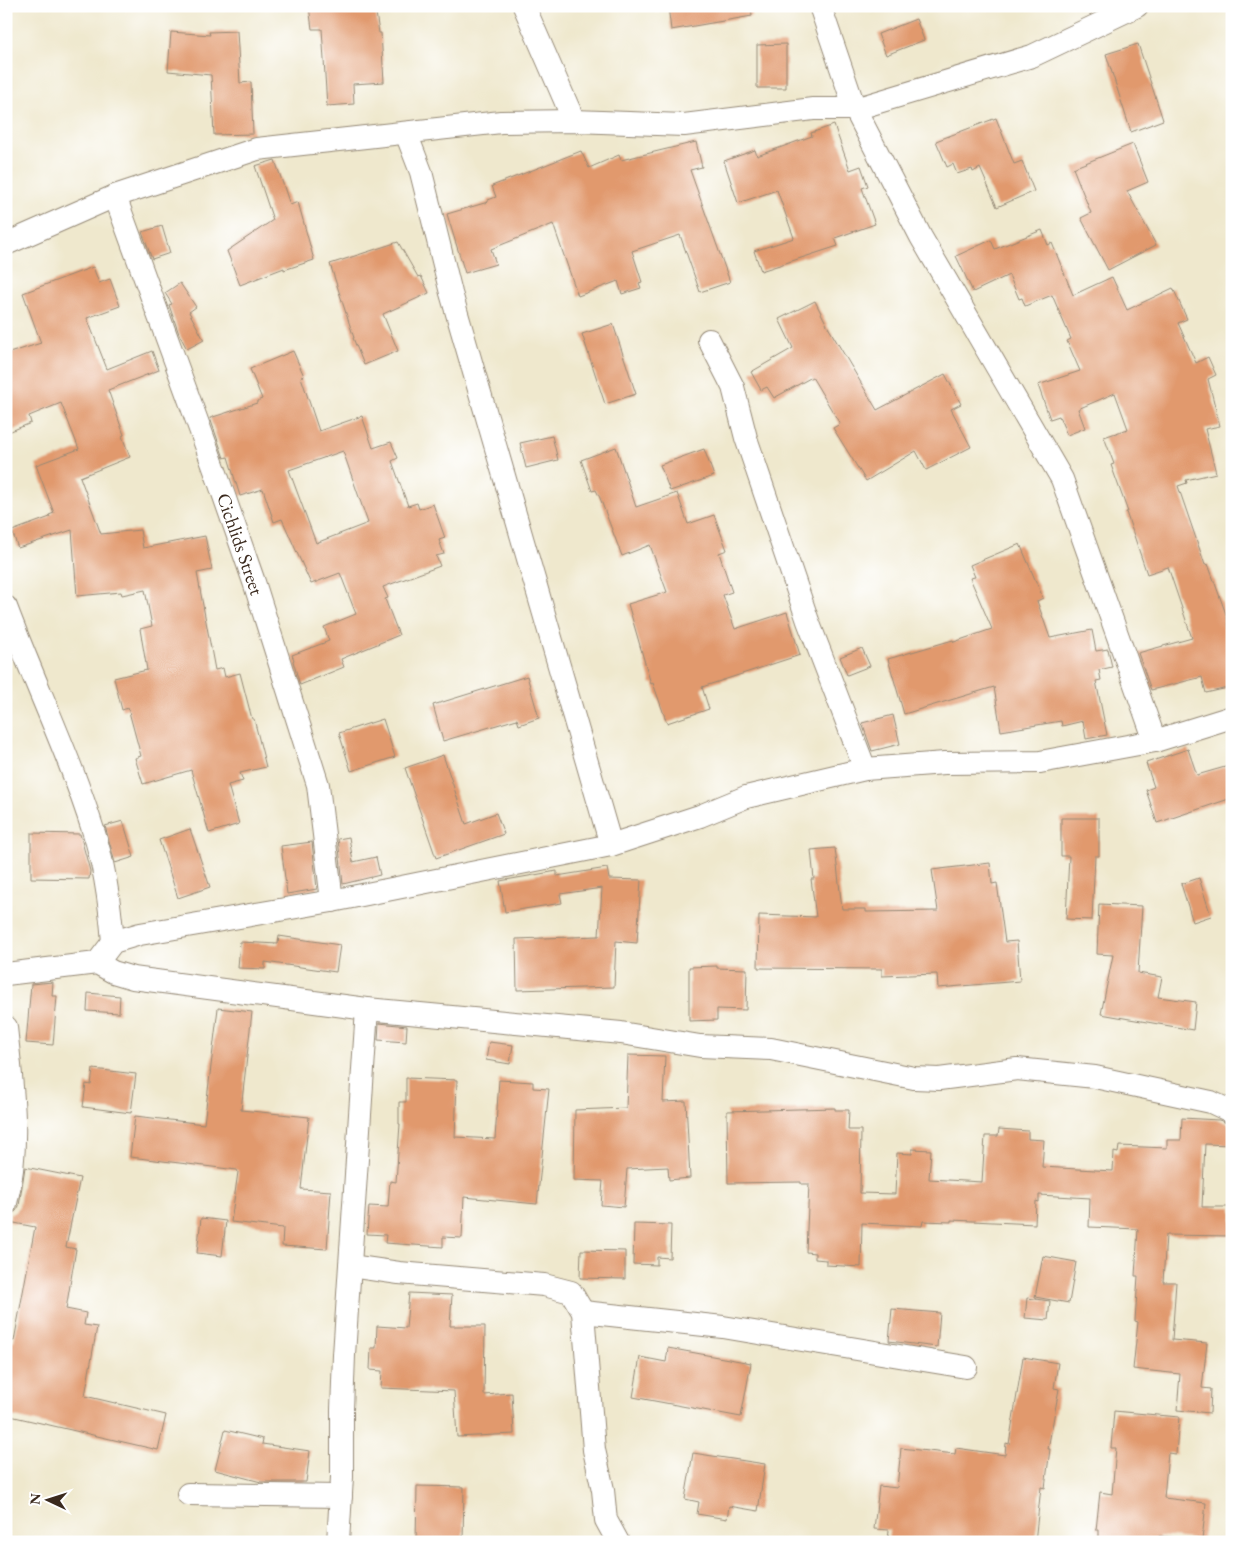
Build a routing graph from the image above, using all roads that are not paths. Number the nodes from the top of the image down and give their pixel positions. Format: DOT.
graph roads {
  1 [pos="524,6"];
  2 [pos="820,6"];
  3 [pos="1137,6"];
  4 [pos="855,110"];
  5 [pos="574,121"];
  6 [pos="406,133"];
  7 [pos="114,196"];
  8 [pos="6,244"];
  9 [pos="709,340"];
  10 [pos="6,607"];
  11 [pos="1232,717"];
  12 [pos="1156,741"];
  13 [pos="865,769"];
  14 [pos="611,845"];
  15 [pos="332,901"];
  16 [pos="113,942"];
  17 [pos="97,963"];
  18 [pos="6,974"];
  19 [pos="367,1010"];
  20 [pos="6,1026"];
  21 [pos="1232,1112"];
  22 [pos="6,1203"];
  23 [pos="350,1266"];
  24 [pos="583,1312"];
  25 [pos="966,1367"];
  26 [pos="188,1494"];
  27 [pos="341,1496"];
  28 [pos="338,1542"];
  29 [pos="618,1542"];
  1 -- 5 [label="street"];
  2 -- 4 [label="street"];
  3 -- 4 [label="street"];
  4 -- 5 [label="street"];
  4 -- 12 [label="street"];
  5 -- 6 [label="street"];
  6 -- 7 [label="street"];
  6 -- 14 [label="street"];
  7 -- 8 [label="street"];
  7 -- 15 [label="street, Cichlids Street"];
  9 -- 13 [label="street"];
  10 -- 16 [label="street"];
  11 -- 12 [label="street"];
  12 -- 13 [label="street"];
  13 -- 14 [label="street"];
  14 -- 15 [label="street"];
  15 -- 16 [label="street"];
  16 -- 17 [label="street"];
  17 -- 18 [label="street"];
  17 -- 19 [label="street"];
  19 -- 21 [label="street"];
  19 -- 23 [label="street"];
  20 -- 22 [label="street"];
  23 -- 24 [label="street"];
  23 -- 27 [label="street"];
  24 -- 25 [label="street"];
  24 -- 29 [label="street"];
  26 -- 27 [label="street"];
  27 -- 28 [label="street"];
}
